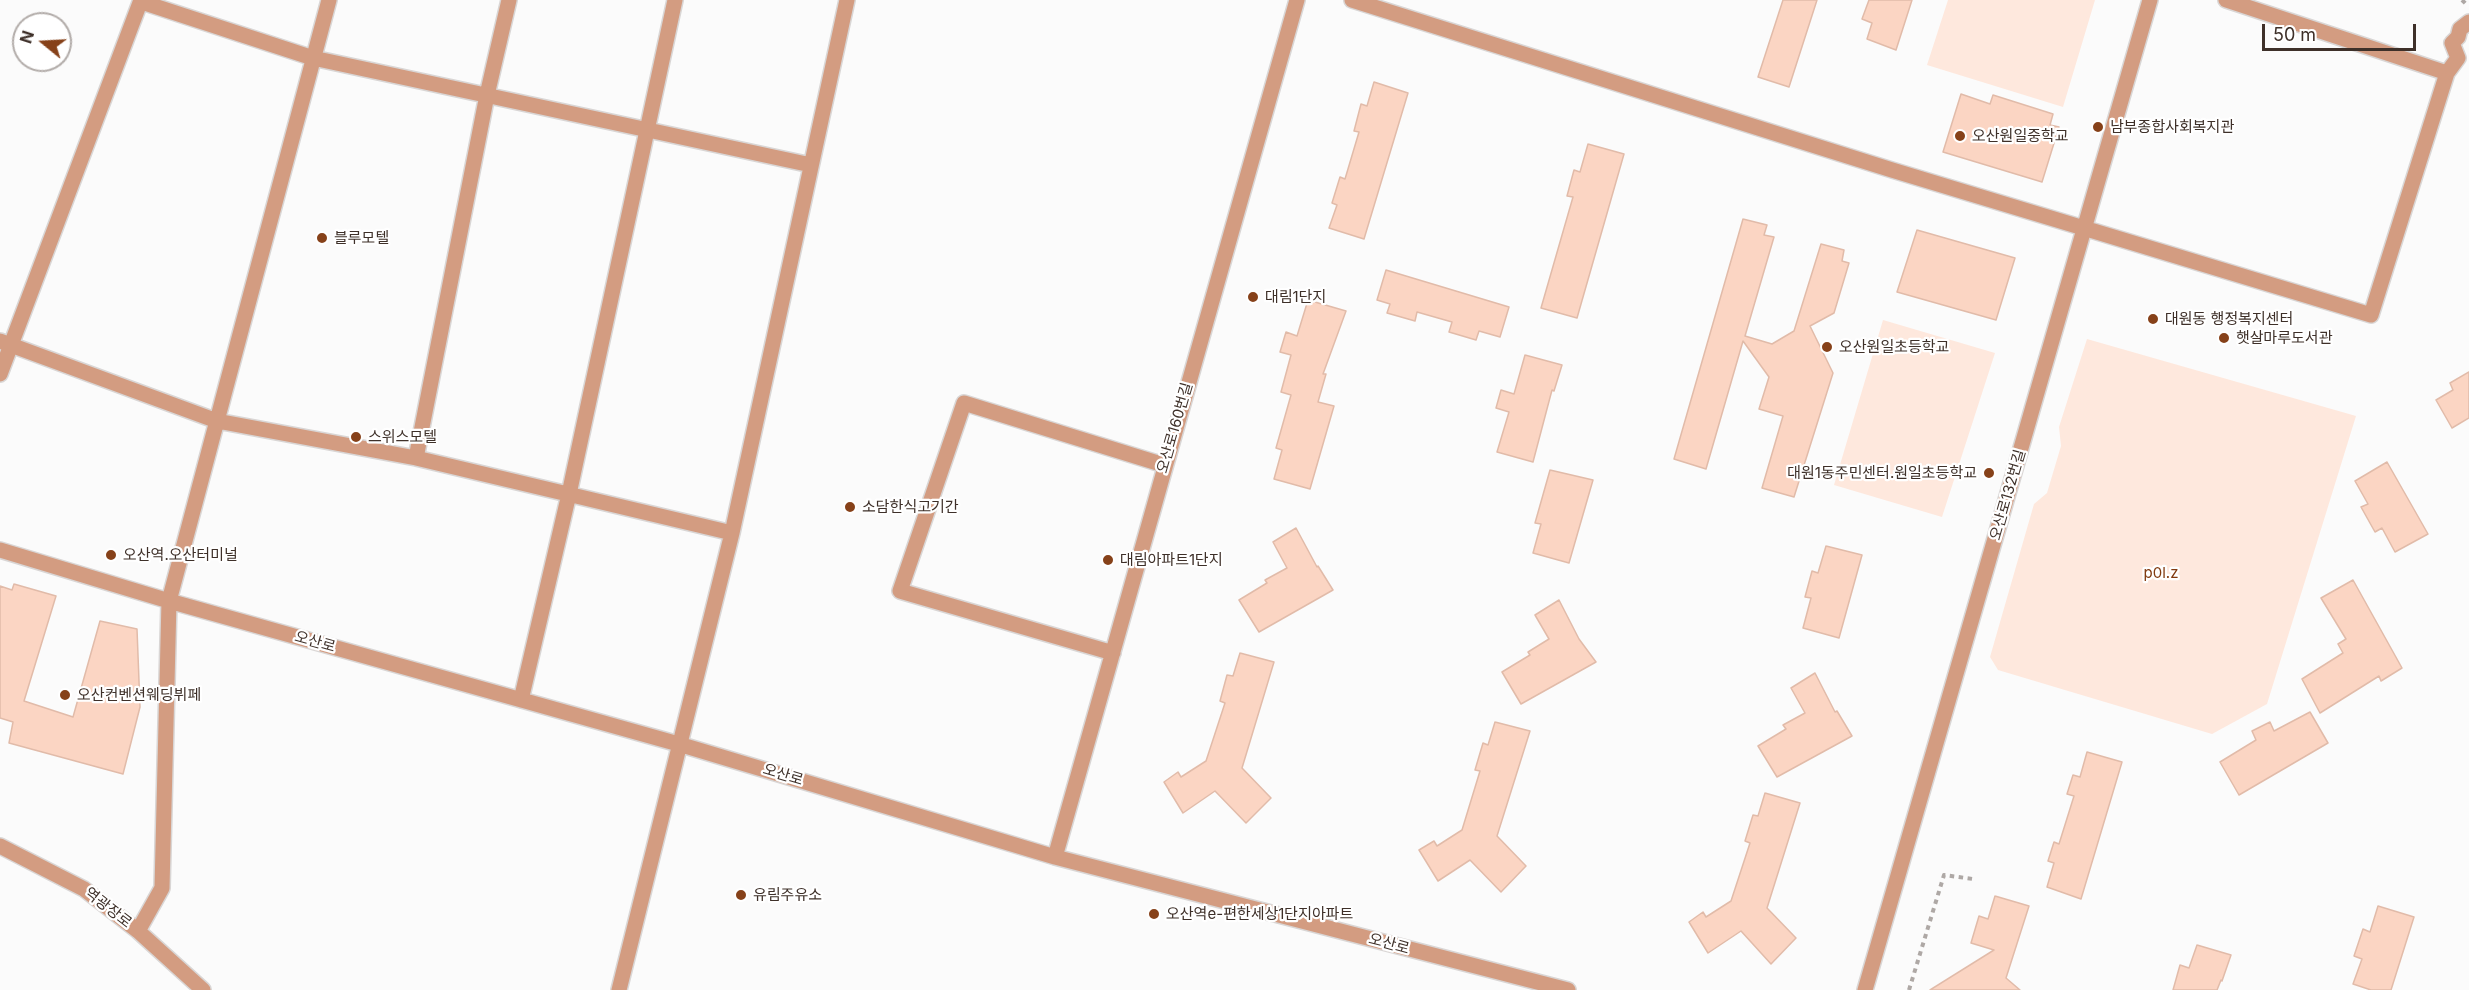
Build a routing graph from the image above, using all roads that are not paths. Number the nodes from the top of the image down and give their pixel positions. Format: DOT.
graph roads {
  1 [pos="329,0"];
  2 [pos="509,0"];
  3 [pos="675,0"];
  4 [pos="847,0"];
  5 [pos="1297,0"];
  6 [pos="1352,0"];
  7 [pos="2150,0"];
  8 [pos="2226,0"];
  9 [pos="142,1"];
  10 [pos="2469,22"];
  11 [pos="313,58"];
  12 [pos="2447,73"];
  13 [pos="488,95"];
  14 [pos="646,130"];
  15 [pos="811,165"];
  16 [pos="2085,228"];
  17 [pos="5,343"];
  18 [pos="0,374"];
  19 [pos="217,421"];
  20 [pos="416,458"];
  21 [pos="1164,465"];
  22 [pos="569,494"];
  23 [pos="732,533"];
  24 [pos="0,550"];
  25 [pos="169,601"];
  26 [pos="1113,653"];
  27 [pos="521,700"];
  28 [pos="681,745"];
  29 [pos="0,846"];
  30 [pos="1055,857"];
  31 [pos="138,932"];
  32 [pos="203,990"];
  33 [pos="620,990"];
  34 [pos="1568,990"];
  35 [pos="1865,990"];
  1 -- 11 [label="street"];
  2 -- 13 [label="street"];
  3 -- 14 [label="street"];
  4 -- 15 [label="street"];
  5 -- 21 [label="street, 오산로160번길"];
  6 -- 16 [label="street"];
  7 -- 16 [label="street, 오산로132번길"];
  8 -- 12 [label="street"];
  9 -- 11 [label="street"];
  9 -- 17 [label="street"];
  10 -- 12 [label="street"];
  11 -- 13 [label="street"];
  11 -- 19 [label="street"];
  12 -- 16 [label="street"];
  13 -- 14 [label="street"];
  13 -- 20 [label="street"];
  14 -- 15 [label="street"];
  14 -- 22 [label="street"];
  15 -- 23 [label="street"];
  16 -- 35 [label="street, 오산로132번길"];
  17 -- 18 [label="street"];
  17 -- 19 [label="street"];
  19 -- 20 [label="street"];
  19 -- 25 [label="street"];
  20 -- 22 [label="street"];
  21 -- 26 [label="street, 오산로160번길"];
  21 -- 26 [label="street"];
  22 -- 23 [label="street"];
  22 -- 27 [label="street"];
  23 -- 28 [label="street"];
  24 -- 25 [label="street, 오산로"];
  25 -- 27 [label="street, 오산로"];
  25 -- 31 [label="street"];
  26 -- 30 [label="street, 오산로160번길"];
  27 -- 28 [label="street, 오산로"];
  28 -- 30 [label="street, 오산로"];
  28 -- 33 [label="street"];
  29 -- 31 [label="street, 역광장로"];
  30 -- 34 [label="street, 오산로"];
  31 -- 32 [label="street, 역광장로"];
}
